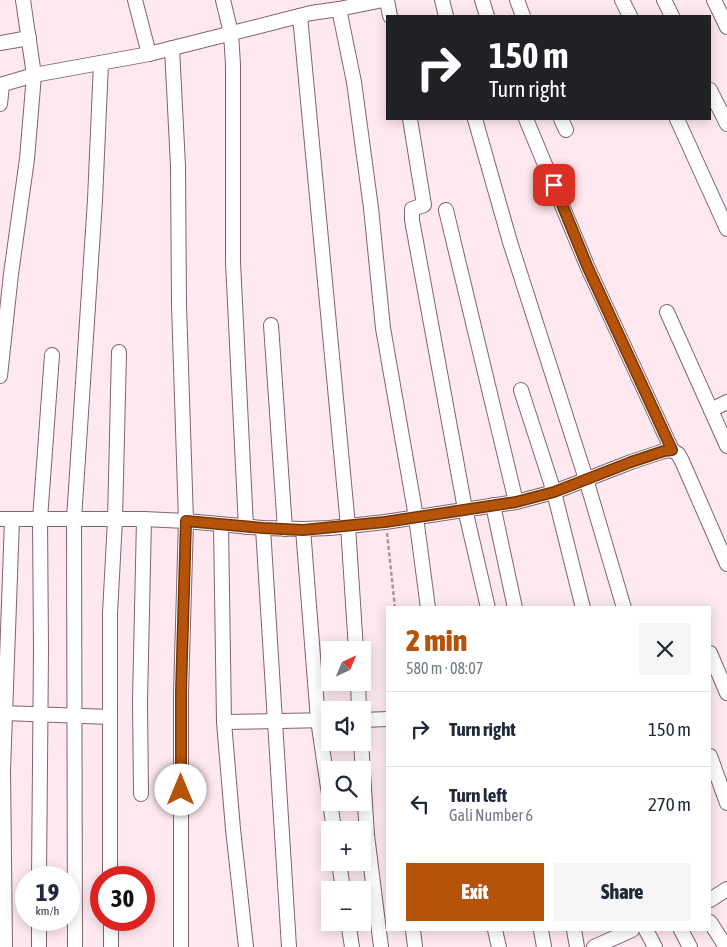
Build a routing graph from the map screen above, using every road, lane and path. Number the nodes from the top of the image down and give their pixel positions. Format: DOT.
graph roads {
  1 [pos="23,0"];
  2 [pos="135,0"];
  3 [pos="224,0"];
  4 [pos="383,0"];
  5 [pos="387,0"];
  6 [pos="442,0"];
  7 [pos="482,0"];
  8 [pos="517,0"];
  9 [pos="622,0"];
  10 [pos="664,0"];
  11 [pos="714,0"];
  12 [pos="366,2"];
  13 [pos="339,9"];
  14 [pos="306,10"];
  15 [pos="390,15"];
  16 [pos="446,15"];
  17 [pos="487,15"];
  18 [pos="523,15"];
  19 [pos="630,15"];
  20 [pos="672,15"];
  21 [pos="727,27"];
  22 [pos="231,33"];
  23 [pos="29,38"];
  24 [pos="0,43"];
  25 [pos="172,48"];
  26 [pos="149,54"];
  27 [pos="101,63"];
  28 [pos="34,75"];
  29 [pos="1,85"];
  30 [pos="711,92"];
  31 [pos="0,104"];
  32 [pos="410,120"];
  33 [pos="475,120"];
  34 [pos="526,120"];
  35 [pos="677,120"];
  36 [pos="727,124"];
  37 [pos="446,210"];
  38 [pos="727,229"];
  39 [pos="667,312"];
  40 [pos="271,325"];
  41 [pos="119,352"];
  42 [pos="52,355"];
  43 [pos="0,376"];
  44 [pos="521,390"];
  45 [pos="727,402"];
  46 [pos="711,410"];
  47 [pos="727,446"];
  48 [pos="672,450"];
  49 [pos="586,479"];
  50 [pos="554,492"];
  51 [pos="516,502"];
  52 [pos="493,505"];
  53 [pos="465,510"];
  54 [pos="416,517"];
  55 [pos="6,519"];
  56 [pos="40,519"];
  57 [pos="74,519"];
  58 [pos="115,520"];
  59 [pos="144,520"];
  60 [pos="186,521"];
  61 [pos="385,522"];
  62 [pos="221,525"];
  63 [pos="348,526"];
  64 [pos="246,527"];
  65 [pos="263,528"];
  66 [pos="285,529"];
  67 [pos="303,530"];
  68 [pos="727,564"];
  69 [pos="396,606"];
  70 [pos="428,606"];
  71 [pos="488,606"];
  72 [pos="515,606"];
  73 [pos="583,606"];
  74 [pos="623,606"];
  75 [pos="355,641"];
  76 [pos="711,655"];
  77 [pos="727,693"];
  78 [pos="322,701"];
  79 [pos="4,713"];
  80 [pos="40,714"];
  81 [pos="73,716"];
  82 [pos="110,717"];
  83 [pos="386,719"];
  84 [pos="321,720"];
  85 [pos="371,720"];
  86 [pos="274,721"];
  87 [pos="224,722"];
  88 [pos="362,751"];
  89 [pos="711,759"];
  90 [pos="141,794"];
  91 [pos="727,803"];
  92 [pos="39,866"];
  93 [pos="110,866"];
  94 [pos="727,890"];
  95 [pos="711,899"];
  96 [pos="711,924"];
  97 [pos="39,931"];
  98 [pos="110,931"];
  99 [pos="349,931"];
  100 [pos="413,931"];
  101 [pos="495,931"];
  102 [pos="540,931"];
  103 [pos="574,931"];
  104 [pos="628,931"];
  105 [pos="647,931"];
  106 [pos="682,931"];
  107 [pos="606,936"];
  108 [pos="5,947"];
  109 [pos="39,947"];
  110 [pos="75,947"];
  111 [pos="111,947"];
  112 [pos="181,947"];
  113 [pos="246,947"];
  114 [pos="289,947"];
  115 [pos="352,947"];
  116 [pos="381,947"];
  117 [pos="415,947"];
  118 [pos="499,947"];
  119 [pos="544,947"];
  120 [pos="577,947"];
  121 [pos="594,947"];
  122 [pos="655,947"];
  123 [pos="690,947"];
  124 [pos="726,947"];
  1 -- 23 [label="street"];
  2 -- 26 [label="street"];
  3 -- 22 [label="street"];
  4 -- 12 [label="street"];
  5 -- 15 [label="street"];
  6 -- 16 [label="street"];
  7 -- 17 [label="street"];
  8 -- 18 [label="street"];
  9 -- 19 [label="street"];
  10 -- 20 [label="street"];
  11 -- 21 [label="street"];
  12 -- 13 [label="street"];
  13 -- 14 [label="street"];
  13 -- 54 [label="street"];
  14 -- 22 [label="street"];
  14 -- 63 [label="street"];
  22 -- 25 [label="street"];
  22 -- 64 [label="street"];
  23 -- 24 [label="street"];
  23 -- 28 [label="street"];
  25 -- 26 [label="street"];
  25 -- 60 [label="street"];
  26 -- 27 [label="street"];
  27 -- 28 [label="street"];
  27 -- 57 [label="street"];
  28 -- 29 [label="street"];
  28 -- 43 [label="street"];
  29 -- 31 [label="street"];
  30 -- 36 [label="street"];
  32 -- 53 [label="street"];
  33 -- 49 [label="street"];
  34 -- 48 [label="street"];
  35 -- 38 [label="street"];
  37 -- 51 [label="street"];
  39 -- 46 [label="street"];
  40 -- 66 [label="street"];
  41 -- 58 [label="street"];
  42 -- 56 [label="street"];
  44 -- 50 [label="street"];
  45 -- 46 [label="street"];
  46 -- 47 [label="street"];
  48 -- 49 [label="street"];
  48 -- 68 [label="street"];
  49 -- 50 [label="street"];
  49 -- 74 [label="street"];
  50 -- 51 [label="street"];
  50 -- 73 [label="street"];
  51 -- 52 [label="street"];
  52 -- 53 [label="street"];
  52 -- 72 [label="street"];
  53 -- 54 [label="street"];
  53 -- 71 [label="street"];
  54 -- 61 [label="street"];
  54 -- 70 [label="street"];
  55 -- 56 [label="street"];
  55 -- 79 [label="street"];
  56 -- 57 [label="street"];
  56 -- 80 [label="street"];
  57 -- 58 [label="street"];
  57 -- 81 [label="street"];
  58 -- 59 [label="street"];
  58 -- 82 [label="street"];
  59 -- 60 [label="street"];
  59 -- 90 [label="street"];
  60 -- 62 [label="street"];
  60 -- 112 [label="street"];
  61 -- 63 [label="street"];
  61 -- 69 [label="path"];
  62 -- 64 [label="street"];
  62 -- 87 [label="street"];
  63 -- 67 [label="street"];
  63 -- 75 [label="street"];
  64 -- 65 [label="street"];
  65 -- 66 [label="street"];
  65 -- 86 [label="street"];
  66 -- 67 [label="street"];
  67 -- 78 [label="street"];
  76 -- 77 [label="street"];
  79 -- 80 [label="street"];
  79 -- 108 [label="street"];
  80 -- 81 [label="street"];
  80 -- 92 [label="street"];
  81 -- 82 [label="street"];
  81 -- 110 [label="street"];
  82 -- 93 [label="street"];
  83 -- 85 [label="street"];
  84 -- 86 [label="street"];
  86 -- 87 [label="street"];
  86 -- 114 [label="street"];
  87 -- 113 [label="street"];
  88 -- 116 [label="street"];
  89 -- 91 [label="street"];
  94 -- 95 [label="street"];
  96 -- 124 [label="street"];
  97 -- 109 [label="street"];
  98 -- 111 [label="street"];
  99 -- 115 [label="street"];
  100 -- 117 [label="street"];
  101 -- 118 [label="street"];
  102 -- 119 [label="street"];
  103 -- 120 [label="street"];
  104 -- 107 [label="street"];
  105 -- 122 [label="street"];
  106 -- 123 [label="street"];
  107 -- 121 [label="street"];
}
